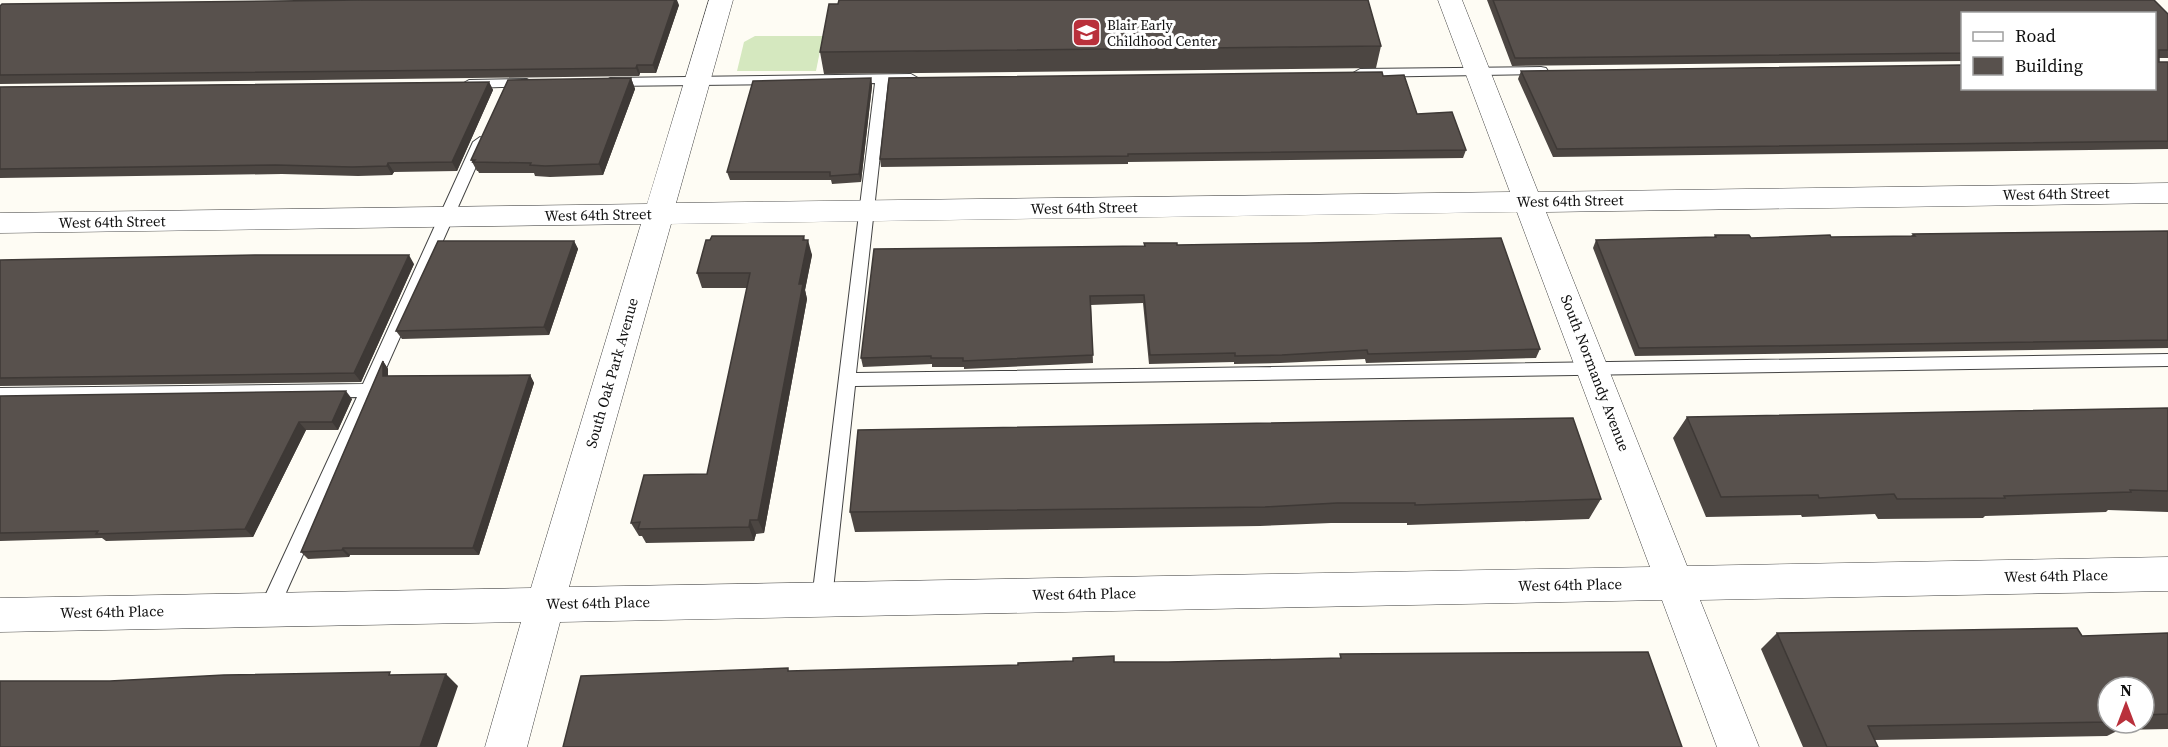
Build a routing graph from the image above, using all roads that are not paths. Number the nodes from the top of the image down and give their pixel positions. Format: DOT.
graph roads {
  1 [pos="721,0"];
  2 [pos="1450,0"];
  3 [pos="1557,71"];
  4 [pos="1478,72"];
  5 [pos="1346,74"];
  6 [pos="882,78"];
  7 [pos="930,78"];
  8 [pos="697,81"];
  9 [pos="602,82"];
  10 [pos="542,83"];
  11 [pos="459,84"];
  12 [pos="506,84"];
  13 [pos="496,105"];
  14 [pos="487,126"];
  15 [pos="2168,193"];
  16 [pos="1528,201"];
  17 [pos="868,211"];
  18 [pos="658,214"];
  19 [pos="446,217"];
  20 [pos="0,223"];
  21 [pos="2168,360"];
  22 [pos="1593,369"];
  23 [pos="847,380"];
  24 [pos="368,390"];
  25 [pos="0,395"];
  26 [pos="2168,574"];
  27 [pos="1675,583"];
  28 [pos="822,599"];
  29 [pos="545,604"];
  30 [pos="269,609"];
  31 [pos="0,615"];
  32 [pos="506,747"];
  33 [pos="1738,747"];
  1 -- 8 [label="street, South Oak Park Avenue"];
  2 -- 4 [label="street, South Normandy Avenue"];
  3 -- 4 [label="lane"];
  4 -- 5 [label="lane"];
  4 -- 16 [label="street, South Normandy Avenue"];
  6 -- 7 [label="lane"];
  6 -- 8 [label="lane"];
  6 -- 17 [label="lane"];
  8 -- 9 [label="lane"];
  8 -- 18 [label="street, South Oak Park Avenue"];
  10 -- 12 [label="lane"];
  11 -- 12 [label="lane"];
  12 -- 13 [label="lane"];
  14 -- 19 [label="lane"];
  15 -- 16 [label="street, West 64th Street"];
  16 -- 17 [label="street, West 64th Street"];
  16 -- 22 [label="street, South Normandy Avenue"];
  17 -- 18 [label="street, West 64th Street"];
  17 -- 23 [label="lane"];
  18 -- 19 [label="street, West 64th Street"];
  18 -- 29 [label="street, South Oak Park Avenue"];
  19 -- 20 [label="street, West 64th Street"];
  19 -- 24 [label="lane"];
  21 -- 22 [label="lane"];
  22 -- 23 [label="lane"];
  22 -- 27 [label="street, South Normandy Avenue"];
  23 -- 28 [label="lane"];
  24 -- 25 [label="lane"];
  24 -- 30 [label="lane"];
  26 -- 27 [label="street, West 64th Place"];
  27 -- 28 [label="street, West 64th Place"];
  27 -- 33 [label="street, South Normandy Avenue"];
  28 -- 29 [label="street, West 64th Place"];
  29 -- 30 [label="street, West 64th Place"];
  29 -- 32 [label="street, South Oak Park Avenue"];
  30 -- 31 [label="street, West 64th Place"];
}
